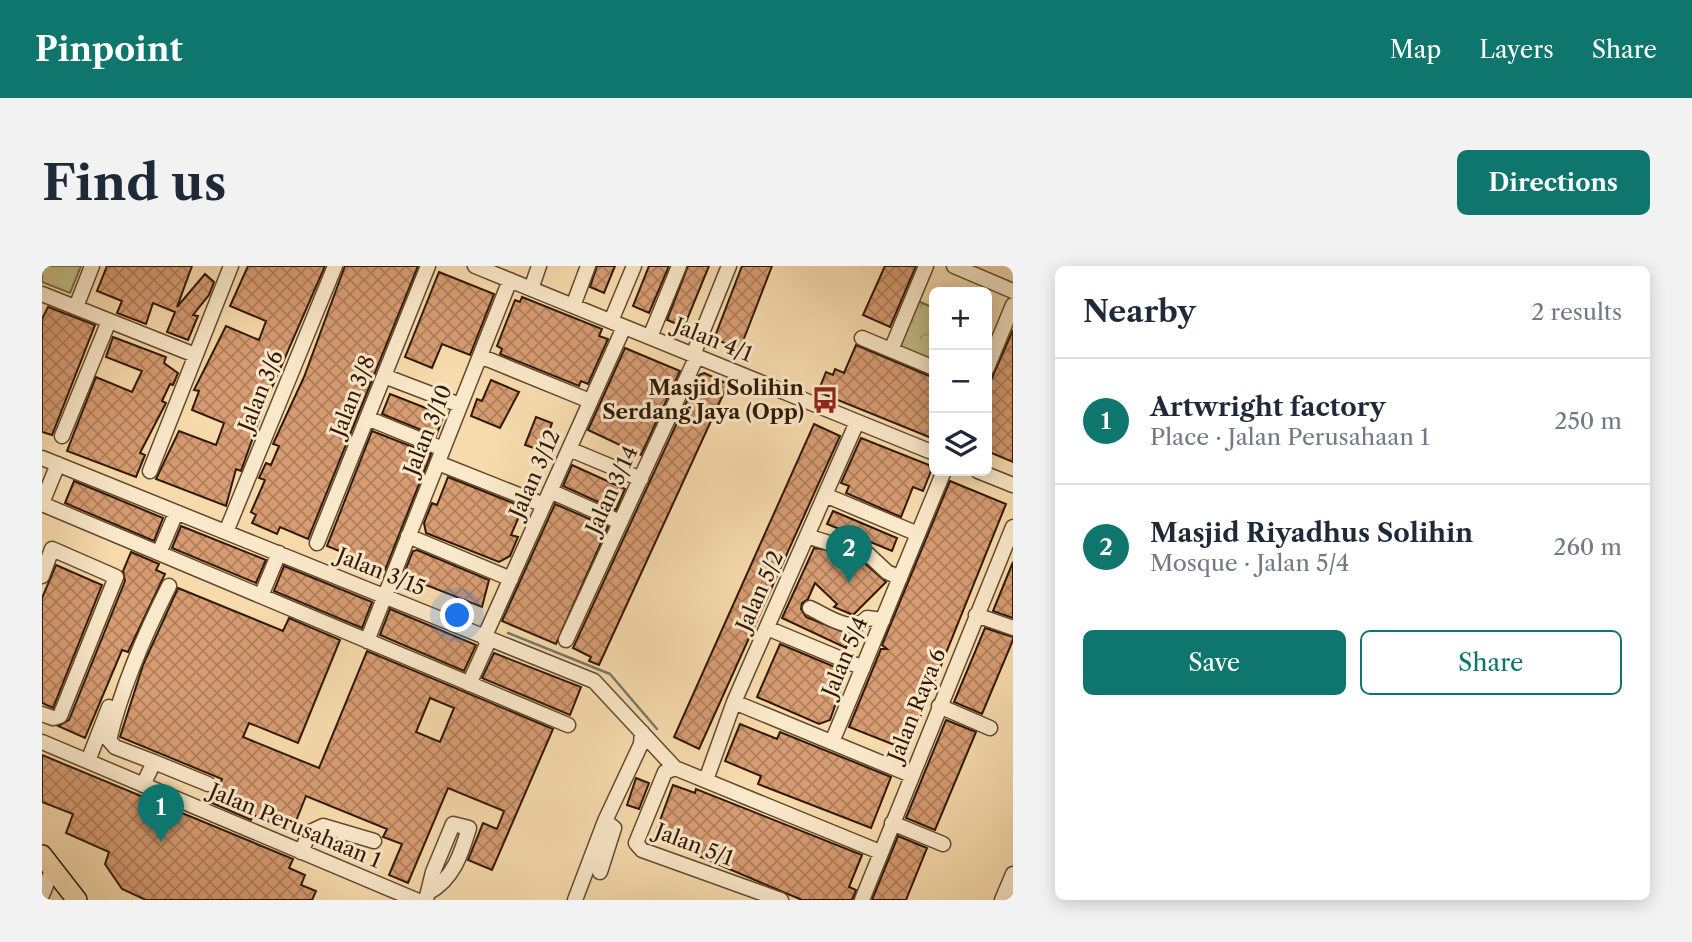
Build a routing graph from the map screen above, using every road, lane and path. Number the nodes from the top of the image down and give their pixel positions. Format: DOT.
graph roads {
  1 [pos="92,266"];
  2 [pos="335,266"];
  3 [pos="428,266"];
  4 [pos="539,266"];
  5 [pos="588,266"];
  6 [pos="634,266"];
  7 [pos="679,266"];
  8 [pos="729,266"];
  9 [pos="926,266"];
  10 [pos="954,266"];
  11 [pos="227,267"];
  12 [pos="485,268"];
  13 [pos="510,280"];
  14 [pos="531,289"];
  15 [pos="1013,290"];
  16 [pos="42,294"];
  17 [pos="1013,305"];
  18 [pos="573,306"];
  19 [pos="76,307"];
  20 [pos="110,321"];
  21 [pos="617,324"];
  22 [pos="650,337"];
  23 [pos="862,338"];
  24 [pos="891,350"];
  25 [pos="195,355"];
  26 [pos="695,355"];
  27 [pos="480,356"];
  28 [pos="992,356"];
  29 [pos="929,366"];
  30 [pos="384,376"];
  31 [pos="590,401"];
  32 [pos="460,405"];
  33 [pos="367,418"];
  34 [pos="857,422"];
  35 [pos="62,436"];
  36 [pos="569,449"];
  37 [pos="929,451"];
  38 [pos="440,456"];
  39 [pos="42,458"];
  40 [pos="58,464"];
  41 [pos="150,471"];
  42 [pos="942,476"];
  43 [pos="990,476"];
  44 [pos="641,480"];
  45 [pos="1013,485"];
  46 [pos="550,491"];
  47 [pos="825,495"];
  48 [pos="42,503"];
  49 [pos="544,505"];
  50 [pos="176,513"];
  51 [pos="620,522"];
  52 [pos="1013,527"];
  53 [pos="226,532"];
  54 [pos="918,534"];
  55 [pos="408,536"];
  56 [pos="807,536"];
  57 [pos="317,542"];
  58 [pos="159,553"];
  59 [pos="279,553"];
  60 [pos="42,576"];
  61 [pos="900,578"];
  62 [pos="511,579"];
  63 [pos="169,586"];
  64 [pos="261,596"];
  65 [pos="384,596"];
  66 [pos="810,608"];
  67 [pos="976,615"];
  68 [pos="883,620"];
  69 [pos="766,628"];
  70 [pos="1013,628"];
  71 [pos="487,639"];
  72 [pos="566,640"];
  73 [pos="367,641"];
  74 [pos="129,657"];
  75 [pos="863,668"];
  76 [pos="469,684"];
  77 [pos="734,702"];
  78 [pos="939,706"];
  79 [pos="42,714"];
  80 [pos="568,725"];
  81 [pos="990,728"];
  82 [pos="642,732"];
  83 [pos="42,742"];
  84 [pos="832,742"];
  85 [pos="88,761"];
  86 [pos="154,762"];
  87 [pos="675,768"];
  88 [pos="911,775"];
  89 [pos="706,780"];
  90 [pos="208,784"];
  91 [pos="143,785"];
  92 [pos="605,821"];
  93 [pos="892,823"];
  94 [pos="374,841"];
  95 [pos="943,844"];
  96 [pos="301,852"];
  97 [pos="880,852"];
  98 [pos="47,862"];
  99 [pos="600,872"];
  100 [pos="1013,874"];
  101 [pos="42,895"];
  102 [pos="390,895"];
  103 [pos="423,898"];
  104 [pos="78,900"];
  105 [pos="575,900"];
  106 [pos="780,900"];
  107 [pos="862,900"];
  108 [pos="1002,900"];
  1 -- 19 [label="street"];
  2 -- 53 [label="street, Jalan 3/6"];
  3 -- 30 [label="street, Jalan 3/8"];
  4 -- 14 [label="street"];
  5 -- 18 [label="street"];
  6 -- 21 [label="street, Jalan 3/12"];
  7 -- 22 [label="street"];
  8 -- 26 [label="street, Jalan 3/14"];
  9 -- 24 [label="street"];
  10 -- 15 [label="street"];
  11 -- 25 [label="street"];
  12 -- 13 [label="street, Jalan 4/1"];
  13 -- 14 [label="street, Jalan 4/1"];
  13 -- 27 [label="street, Jalan 3/10"];
  14 -- 18 [label="street, Jalan 4/1"];
  16 -- 19 [label="street"];
  17 -- 28 [label="street"];
  18 -- 21 [label="street, Jalan 4/1"];
  19 -- 20 [label="street"];
  20 -- 25 [label="street"];
  20 -- 35 [label="street"];
  21 -- 22 [label="street, Jalan 4/1"];
  21 -- 31 [label="street, Jalan 3/12"];
  22 -- 26 [label="street, Jalan 4/1"];
  23 -- 24 [label="street"];
  24 -- 29 [label="street"];
  25 -- 41 [label="street"];
  26 -- 34 [label="street, Jalan 4/1"];
  26 -- 44 [label="street, Jalan 3/14"];
  27 -- 31 [label="street"];
  27 -- 32 [label="street, Jalan 3/10"];
  30 -- 32 [label="street"];
  30 -- 33 [label="street, Jalan 3/8"];
  31 -- 36 [label="street, Jalan 3/12"];
  32 -- 38 [label="street, Jalan 3/10"];
  33 -- 38 [label="street"];
  33 -- 57 [label="street, Jalan 3/8"];
  34 -- 37 [label="street, Jalan 4/1"];
  34 -- 47 [label="street, Jalan 5/2"];
  36 -- 44 [label="street"];
  36 -- 46 [label="street, Jalan 3/12"];
  38 -- 49 [label="street"];
  38 -- 55 [label="street, Jalan 3/10"];
  39 -- 40 [label="street, Jalan 3/15"];
  40 -- 48 [label="street"];
  40 -- 50 [label="street, Jalan 3/15"];
  42 -- 54 [label="street, Jalan 5/4"];
  43 -- 45 [label="street"];
  44 -- 51 [label="street, Jalan 3/14"];
  46 -- 49 [label="street, Jalan 3/12"];
  46 -- 51 [label="street"];
  47 -- 54 [label="street"];
  47 -- 56 [label="street, Jalan 5/2"];
  48 -- 58 [label="street"];
  49 -- 62 [label="street, Jalan 3/12"];
  50 -- 53 [label="street, Jalan 3/15"];
  50 -- 58 [label="street"];
  51 -- 72 [label="street, Jalan 3/14"];
  52 -- 67 [label="street, Jalan Raya 6"];
  53 -- 59 [label="street, Jalan 3/15"];
  54 -- 61 [label="street, Jalan 5/4"];
  55 -- 62 [label="street"];
  55 -- 65 [label="street, Jalan 3/10"];
  56 -- 61 [label="street"];
  56 -- 69 [label="street, Jalan 5/2"];
  58 -- 64 [label="street"];
  59 -- 64 [label="street"];
  59 -- 65 [label="street, Jalan 3/15"];
  60 -- 79 [label="street"];
  61 -- 68 [label="street, Jalan 5/4"];
  62 -- 71 [label="street, Jalan 3/12"];
  63 -- 86 [label="street"];
  64 -- 73 [label="street"];
  65 -- 71 [label="street, Jalan 3/15"];
  65 -- 73 [label="street, Jalan 3/10"];
  66 -- 68 [label="street"];
  67 -- 70 [label="street"];
  67 -- 78 [label="street, Jalan Raya 6"];
  68 -- 75 [label="street, Jalan 5/4"];
  69 -- 75 [label="street"];
  69 -- 77 [label="street, Jalan 5/2"];
  71 -- 76 [label="street, Jalan 3/12"];
  71 -- 82 [label="street, Jalan 3/15"];
  73 -- 76 [label="street"];
  74 -- 85 [label="street"];
  75 -- 84 [label="street, Jalan 5/4"];
  76 -- 80 [label="street"];
  77 -- 84 [label="street"];
  77 -- 89 [label="street, Jalan 5/2"];
  78 -- 81 [label="street"];
  78 -- 88 [label="street, Jalan Raya 6"];
  82 -- 87 [label="street, Jalan 3/15"];
  82 -- 92 [label="street"];
  83 -- 85 [label="street, Jalan Perusahaan 1"];
  84 -- 88 [label="street"];
  85 -- 91 [label="street, Jalan Perusahaan 1"];
  86 -- 90 [label="street"];
  86 -- 91 [label="street"];
  87 -- 89 [label="street"];
  87 -- 106 [label="street, Jalan 5/1"];
  88 -- 93 [label="street, Jalan Raya 6"];
  89 -- 97 [label="street"];
  91 -- 96 [label="street, Jalan Perusahaan 1"];
  92 -- 99 [label="street"];
  92 -- 105 [label="street"];
  93 -- 95 [label="street"];
  93 -- 97 [label="street, Jalan Raya 6"];
  94 -- 96 [label="street"];
  96 -- 102 [label="street, Jalan Perusahaan 1"];
  97 -- 107 [label="street, Jalan Raya 6"];
  98 -- 101 [label="street"];
  98 -- 104 [label="main road"];
  100 -- 108 [label="street"];
  102 -- 103 [label="street, Jalan Perusahaan 1"];
}
